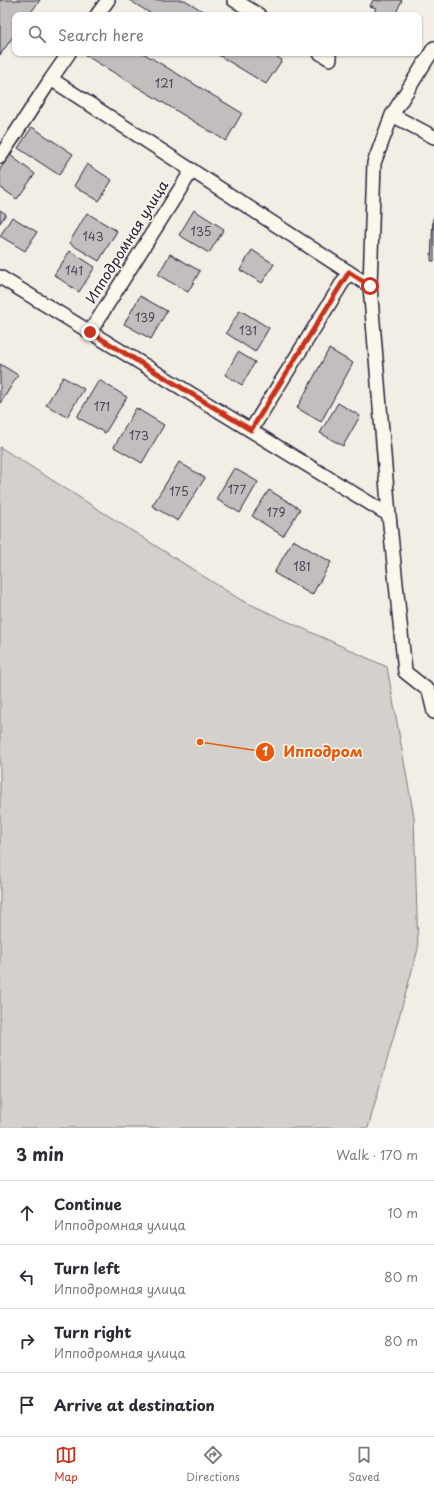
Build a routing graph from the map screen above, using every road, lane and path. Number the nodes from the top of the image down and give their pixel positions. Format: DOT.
graph roads {
  1 [pos="108,0"];
  2 [pos="234,0"];
  3 [pos="99,12"];
  4 [pos="254,12"];
  5 [pos="434,48"];
  6 [pos="68,56"];
  7 [pos="51,79"];
  8 [pos="392,115"];
  9 [pos="434,137"];
  10 [pos="0,157"];
  11 [pos="192,170"];
  12 [pos="349,272"];
  13 [pos="0,277"];
  14 [pos="370,286"];
  15 [pos="90,332"];
  16 [pos="251,430"];
  17 [pos="389,515"];
  18 [pos="432,690"];
  19 [pos="434,712"];
  1 -- 3 [label="street"];
  2 -- 4 [label="street"];
  5 -- 8 [label="street"];
  6 -- 7 [label="street"];
  7 -- 10 [label="street"];
  7 -- 11 [label="street"];
  8 -- 9 [label="street"];
  8 -- 14 [label="street"];
  11 -- 12 [label="street"];
  11 -- 15 [label="street, Ипподромная улица"];
  12 -- 14 [label="street"];
  12 -- 16 [label="street"];
  13 -- 15 [label="street"];
  14 -- 17 [label="street"];
  15 -- 16 [label="street"];
  16 -- 17 [label="street"];
  17 -- 18 [label="street"];
  18 -- 19 [label="street"];
}
